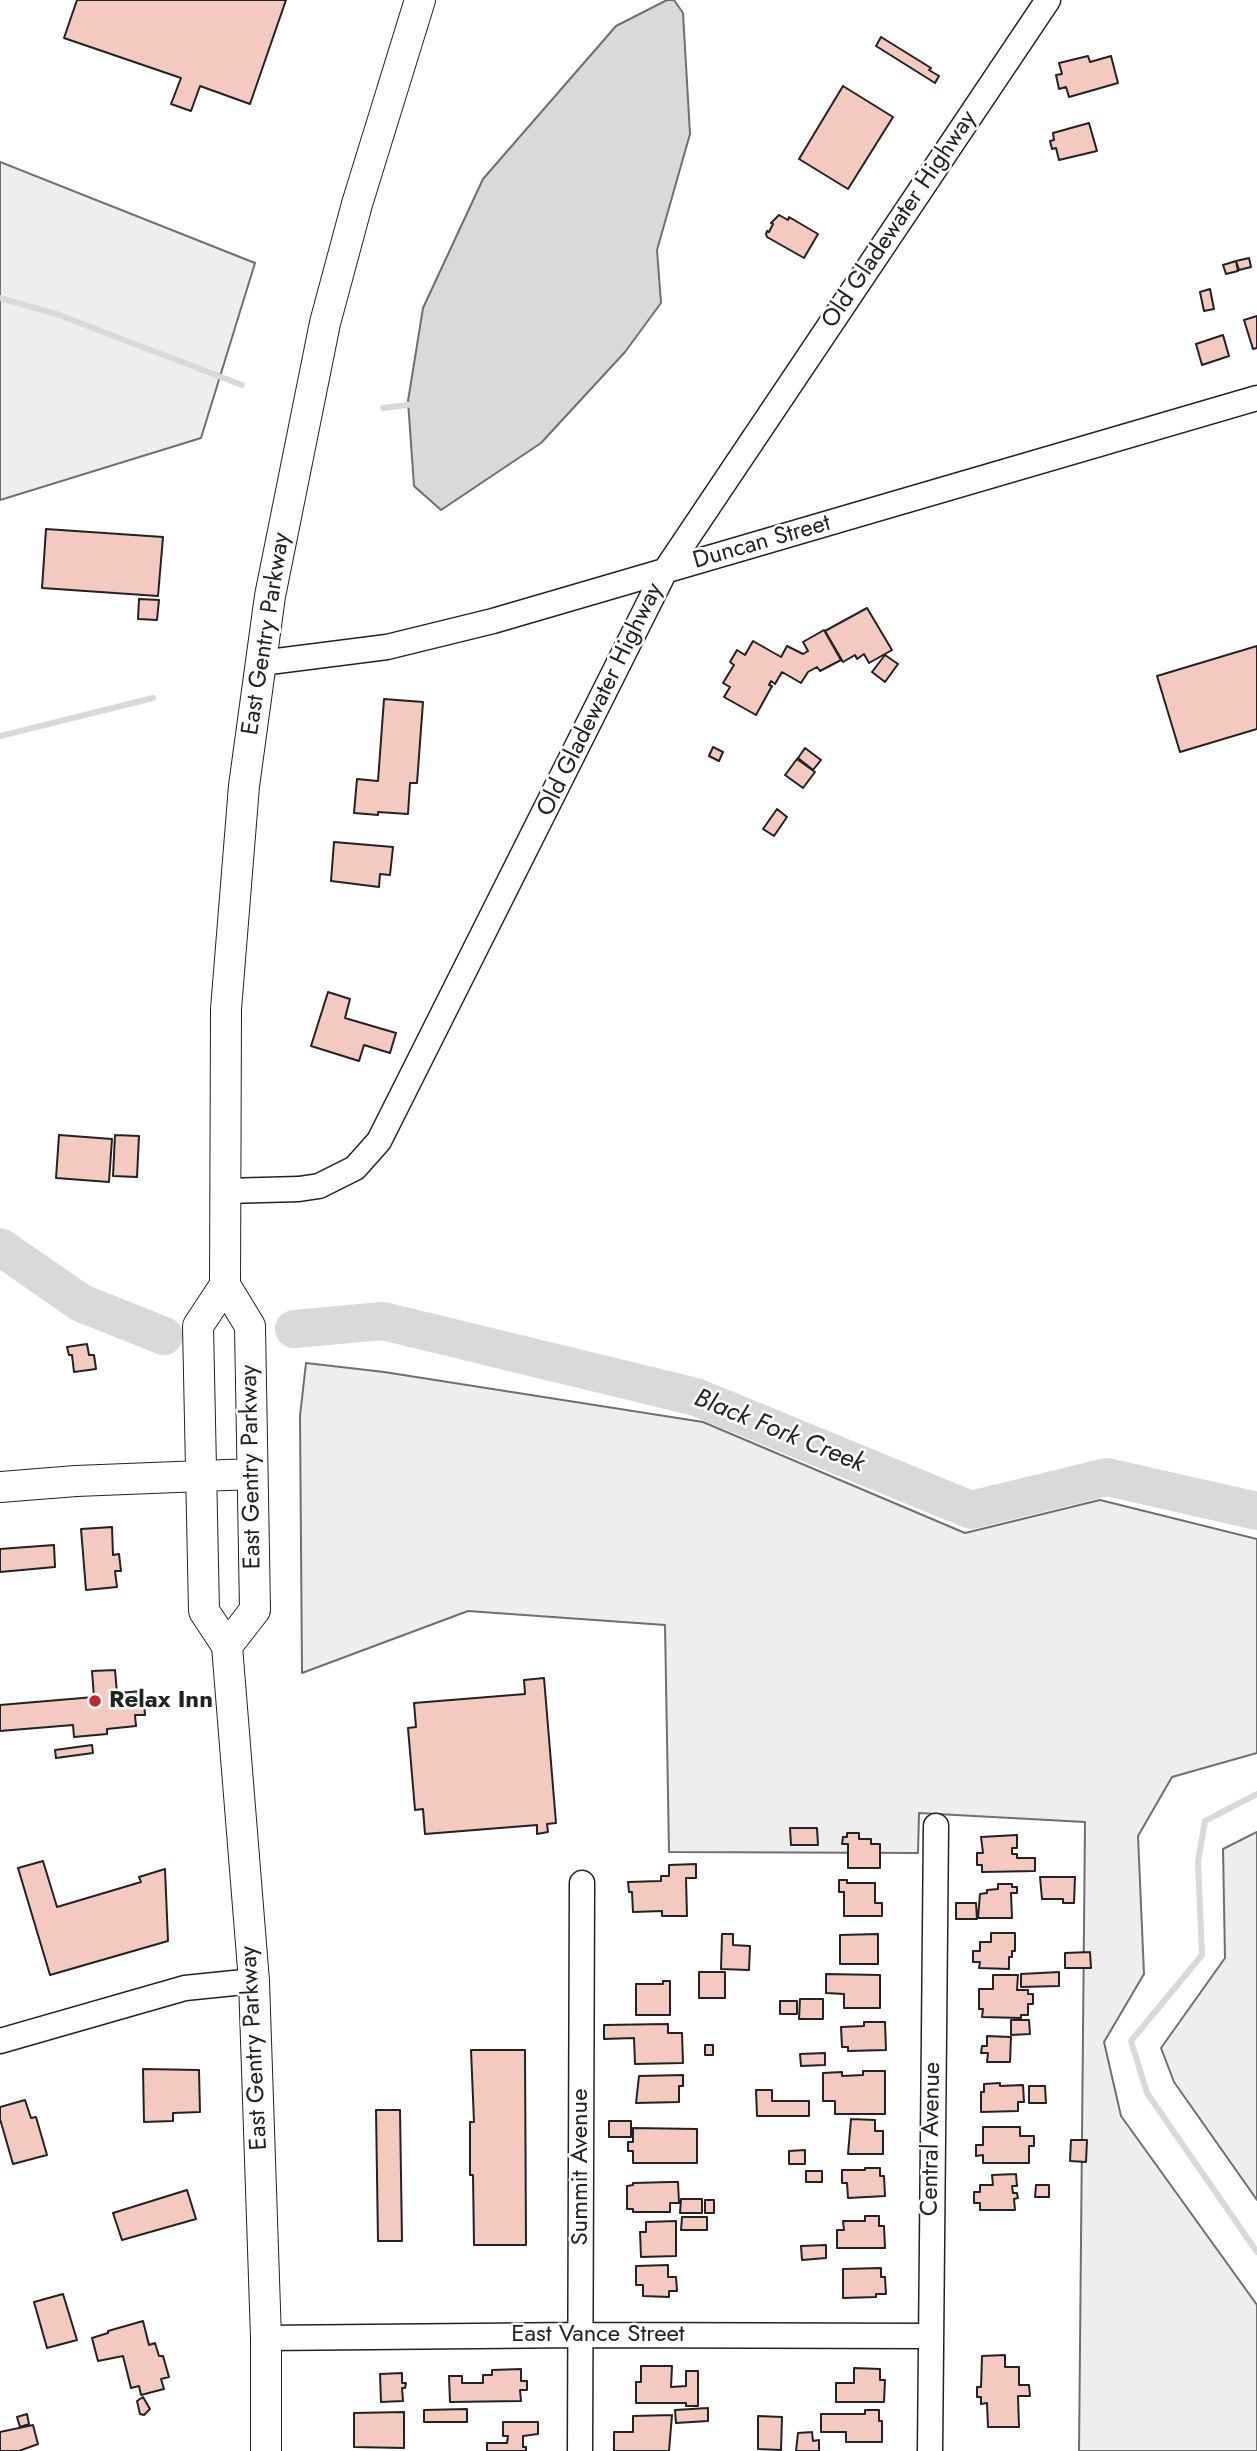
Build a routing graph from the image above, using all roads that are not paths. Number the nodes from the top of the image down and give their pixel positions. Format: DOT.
graph roads {
  1 [pos="420,0"];
  2 [pos="1048,0"];
  3 [pos="1257,398"];
  4 [pos="665,571"];
  5 [pos="261,663"];
  6 [pos="225,1191"];
  7 [pos="225,1285"];
  8 [pos="252,1474"];
  9 [pos="201,1476"];
  10 [pos="0,1487"];
  11 [pos="227,1646"];
  12 [pos="936,1826"];
  13 [pos="582,1883"];
  14 [pos="254,1981"];
  15 [pos="0,2041"];
  16 [pos="580,2335"];
  17 [pos="930,2336"];
  18 [pos="266,2338"];
  19 [pos="266,2451"];
  20 [pos="580,2451"];
  21 [pos="930,2451"];
  1 -- 5 [label="main road, East Gentry Parkway"];
  2 -- 4 [label="street, Old Gladewater Highway"];
  3 -- 4 [label="street, Duncan Street"];
  4 -- 5 [label="street, Duncan Street"];
  4 -- 6 [label="street, Old Gladewater Highway"];
  5 -- 6 [label="main road, East Gentry Parkway"];
  6 -- 7 [label="main road, East Gentry Parkway"];
  7 -- 8 [label="main road, East Gentry Parkway"];
  7 -- 9 [label="main road, East Gentry Parkway"];
  8 -- 9 [label="main road"];
  8 -- 11 [label="main road, East Gentry Parkway"];
  9 -- 10 [label="main road"];
  9 -- 11 [label="main road, East Gentry Parkway"];
  11 -- 14 [label="main road, East Gentry Parkway"];
  12 -- 17 [label="street, Central Avenue"];
  13 -- 16 [label="street, Summit Avenue"];
  14 -- 15 [label="street"];
  14 -- 18 [label="main road, East Gentry Parkway"];
  16 -- 17 [label="street, East Vance Street"];
  16 -- 18 [label="street, East Vance Street"];
  16 -- 20 [label="street, Summit Avenue"];
  17 -- 21 [label="street, Central Avenue"];
  18 -- 19 [label="main road, East Gentry Parkway"];
}
